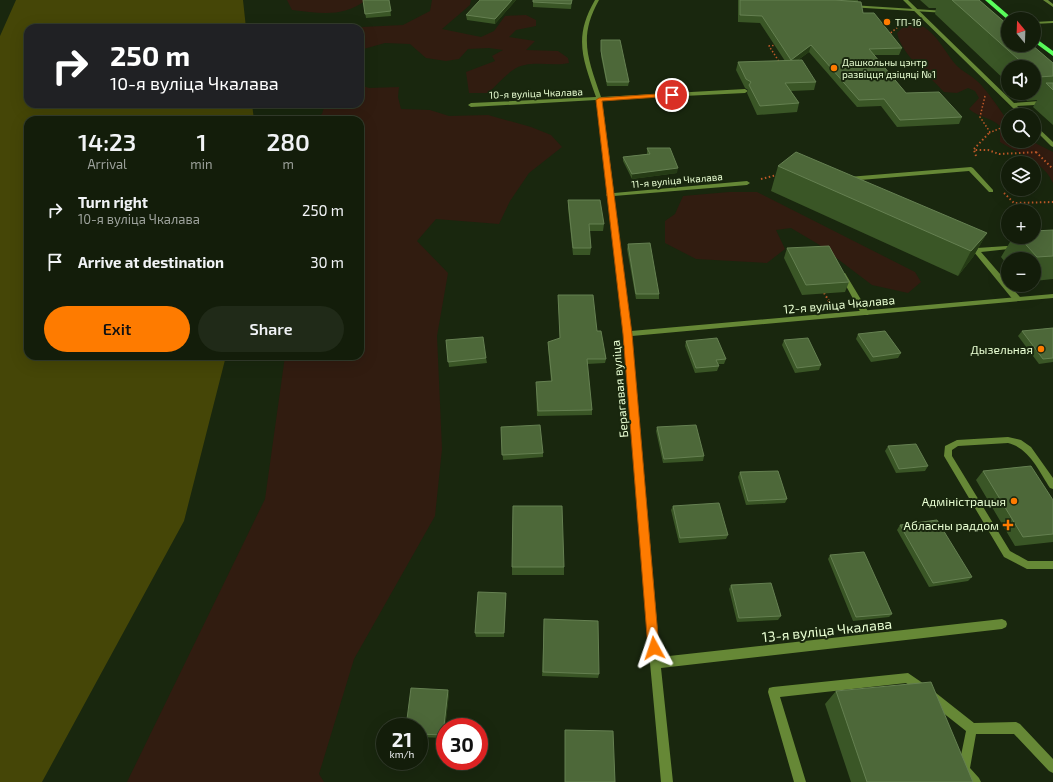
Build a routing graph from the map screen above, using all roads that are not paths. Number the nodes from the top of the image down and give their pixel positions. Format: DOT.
graph roads {
  1 [pos="597,0"];
  2 [pos="905,0"];
  3 [pos="988,0"];
  4 [pos="1045,0"];
  5 [pos="847,5"];
  6 [pos="1053,6"];
  7 [pos="917,11"];
  8 [pos="1001,11"];
  9 [pos="956,12"];
  10 [pos="991,12"];
  11 [pos="1053,22"];
  12 [pos="1041,23"];
  13 [pos="1041,45"];
  14 [pos="1053,54"];
  15 [pos="745,91"];
  16 [pos="599,100"];
  17 [pos="1053,102"];
  18 [pos="471,105"];
  19 [pos="1013,105"];
  20 [pos="1016,108"];
  21 [pos="1041,133"];
  22 [pos="1053,145"];
  23 [pos="843,179"];
  24 [pos="747,184"];
  25 [pos="992,191"];
  26 [pos="609,196"];
  27 [pos="962,243"];
  28 [pos="1022,246"];
  29 [pos="976,250"];
  30 [pos="840,270"];
  31 [pos="1053,296"];
  32 [pos="1017,299"];
  33 [pos="865,313"];
  34 [pos="628,334"];
  35 [pos="1053,485"];
  36 [pos="1053,565"];
  37 [pos="1002,624"];
  38 [pos="655,663"];
  39 [pos="972,729"];
  40 [pos="1053,767"];
  41 [pos="667,782"];
  42 [pos="800,782"];
  43 [pos="975,782"];
  1 -- 16 [label="street, Берагавая вуліца"];
  2 -- 7 [label="street"];
  3 -- 8 [label="main road"];
  4 -- 6 [label="street"];
  5 -- 7 [label="street"];
  7 -- 9 [label="street"];
  7 -- 19 [label="street"];
  8 -- 10 [label="street"];
  11 -- 12 [label="street"];
  13 -- 14 [label="main road"];
  15 -- 16 [label="street, 10-я вуліца Чкалава"];
  16 -- 18 [label="street, 10-я вуліца Чкалава"];
  16 -- 26 [label="street, Берагавая вуліца"];
  17 -- 19 [label="street"];
  19 -- 20 [label="street"];
  21 -- 22 [label="street"];
  23 -- 25 [label="street"];
  24 -- 26 [label="street, 11-я вуліца Чкалава"];
  26 -- 34 [label="street, Берагавая вуліца"];
  27 -- 29 [label="street"];
  28 -- 29 [label="street"];
  29 -- 32 [label="street"];
  30 -- 33 [label="street"];
  31 -- 32 [label="street, 12-я вуліца Чкалава"];
  32 -- 33 [label="street, 12-я вуліца Чкалава"];
  33 -- 34 [label="street, 12-я вуліца Чкалава"];
  34 -- 38 [label="street, Берагавая вуліца"];
  35 -- 36 [label="street"];
  37 -- 38 [label="street, 13-я вуліца Чкалава"];
  38 -- 41 [label="street, Берагавая вуліца"];
  39 -- 40 [label="street"];
  39 -- 42 [label="street"];
  39 -- 43 [label="street"];
}
